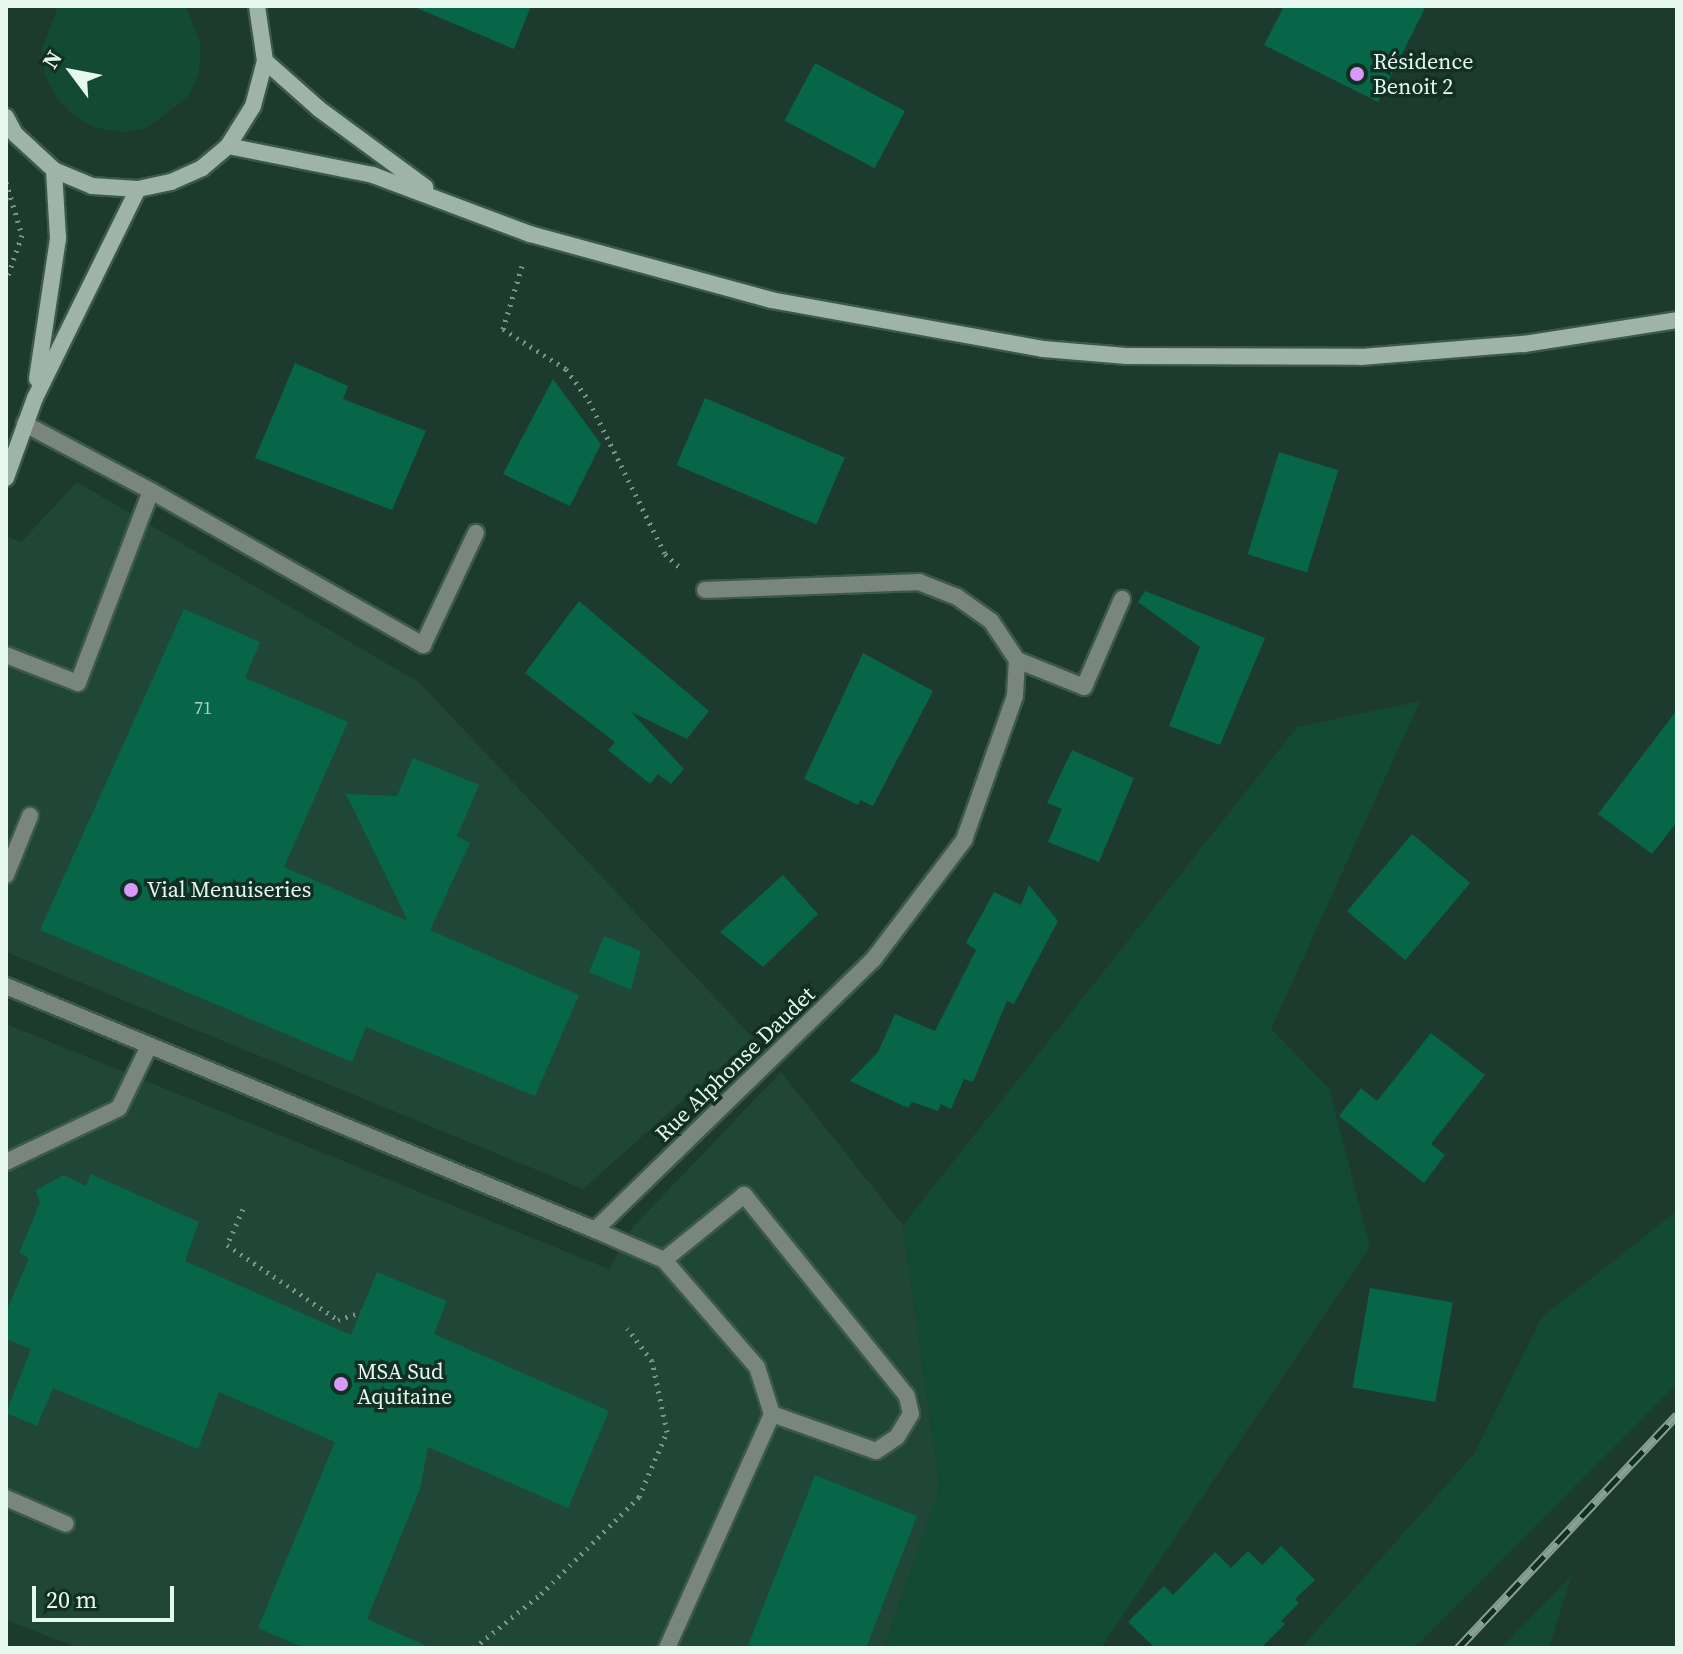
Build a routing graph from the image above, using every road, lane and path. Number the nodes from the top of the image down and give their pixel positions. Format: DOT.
graph roads {
  1 [pos="257,6"];
  2 [pos="265,61"];
  3 [pos="6,117"];
  4 [pos="228,146"];
  5 [pos="54,170"];
  6 [pos="6,182"];
  7 [pos="138,189"];
  8 [pos="436,195"];
  9 [pos="530,234"];
  10 [pos="6,281"];
  11 [pos="1677,320"];
  12 [pos="35,398"];
  13 [pos="25,424"];
  14 [pos="6,476"];
  15 [pos="151,491"];
  16 [pos="476,533"];
  17 [pos="705,590"];
  18 [pos="1122,599"];
  19 [pos="6,655"];
  20 [pos="1017,660"];
  21 [pos="30,816"];
  22 [pos="6,875"];
  23 [pos="6,986"];
  24 [pos="148,1048"];
  25 [pos="6,1162"];
  26 [pos="243,1209"];
  27 [pos="595,1230"];
  28 [pos="664,1260"];
  29 [pos="361,1312"];
  30 [pos="627,1328"];
  31 [pos="772,1414"];
  32 [pos="6,1498"];
  33 [pos="66,1524"];
  34 [pos="474,1648"];
  35 [pos="667,1648"];
  1 -- 2 [label="street"];
  2 -- 4 [label="street"];
  2 -- 8 [label="street"];
  3 -- 5 [label="street"];
  4 -- 7 [label="street"];
  4 -- 8 [label="street"];
  5 -- 7 [label="street"];
  5 -- 12 [label="street"];
  6 -- 10 [label="path"];
  7 -- 12 [label="street"];
  8 -- 9 [label="street"];
  9 -- 11 [label="street"];
  9 -- 17 [label="path"];
  12 -- 13 [label="street"];
  13 -- 14 [label="street"];
  13 -- 15 [label="street"];
  15 -- 16 [label="street"];
  15 -- 19 [label="street"];
  17 -- 20 [label="street"];
  18 -- 20 [label="street"];
  20 -- 27 [label="street, Rue Alphonse Daudet"];
  21 -- 22 [label="street"];
  23 -- 24 [label="street"];
  24 -- 25 [label="street"];
  24 -- 27 [label="street"];
  26 -- 29 [label="path"];
  27 -- 28 [label="street"];
  28 -- 31 [label="street"];
  28 -- 31 [label="street"];
  30 -- 34 [label="path"];
  31 -- 35 [label="street"];
  32 -- 33 [label="street"];
}
